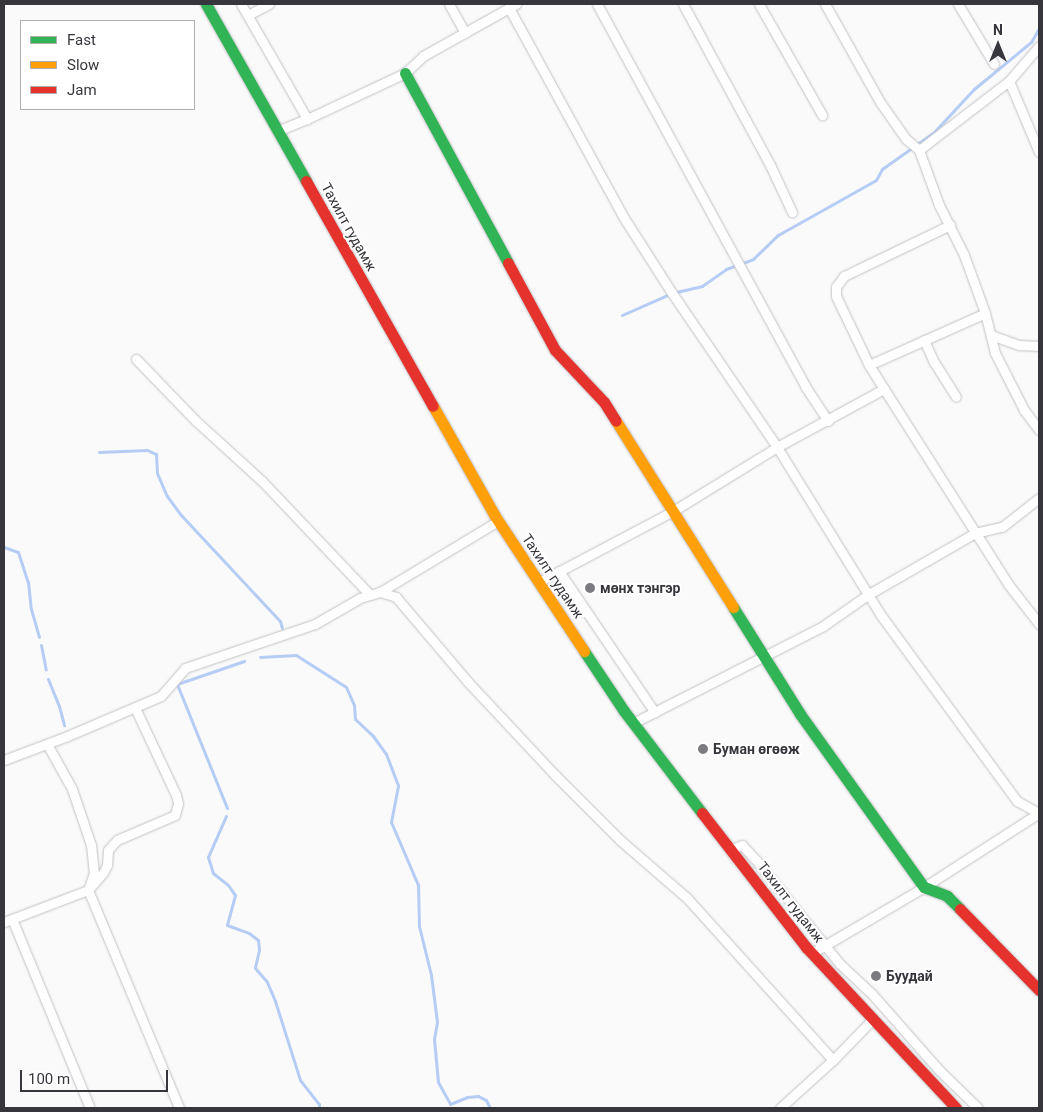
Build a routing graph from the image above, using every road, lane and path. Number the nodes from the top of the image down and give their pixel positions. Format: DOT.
graph roads {
  1 [pos="206,4"];
  2 [pos="241,4"];
  3 [pos="268,4"];
  4 [pos="449,4"];
  5 [pos="597,4"];
  6 [pos="683,4"];
  7 [pos="759,4"];
  8 [pos="825,4"];
  9 [pos="958,4"];
  10 [pos="512,6"];
  11 [pos="248,15"];
  12 [pos="465,33"];
  13 [pos="1039,46"];
  14 [pos="994,64"];
  15 [pos="405,73"];
  16 [pos="1009,81"];
  17 [pos="822,115"];
  18 [pos="307,119"];
  19 [pos="278,131"];
  20 [pos="919,150"];
  21 [pos="1039,152"];
  22 [pos="792,212"];
  23 [pos="950,225"];
  24 [pos="985,313"];
  25 [pos="991,335"];
  26 [pos="924,340"];
  27 [pos="1039,346"];
  28 [pos="136,359"];
  29 [pos="869,365"];
  30 [pos="884,389"];
  31 [pos="956,397"];
  32 [pos="828,421"];
  33 [pos="1039,430"];
  34 [pos="777,447"];
  35 [pos="1039,498"];
  36 [pos="673,511"];
  37 [pos="498,521"];
  38 [pos="975,533"];
  39 [pos="559,571"];
  40 [pos="539,582"];
  41 [pos="380,592"];
  42 [pos="868,594"];
  43 [pos="370,595"];
  44 [pos="1039,624"];
  45 [pos="763,655"];
  46 [pos="135,708"];
  47 [pos="654,713"];
  48 [pos="633,723"];
  49 [pos="47,744"];
  50 [pos="4,760"];
  51 [pos="1039,813"];
  52 [pos="731,849"];
  53 [pos="924,887"];
  54 [pos="88,890"];
  55 [pos="8,921"];
  56 [pos="824,945"];
  57 [pos="812,953"];
  58 [pos="1039,990"];
  59 [pos="873,1019"];
  60 [pos="833,1060"];
  61 [pos="90,1108"];
  62 [pos="179,1108"];
  63 [pos="780,1108"];
  64 [pos="956,1108"];
  65 [pos="978,1108"];
  1 -- 19 [label="main road, Тахилт гудамж"];
  2 -- 11 [label="street"];
  3 -- 11 [label="street"];
  4 -- 12 [label="street"];
  5 -- 32 [label="street"];
  6 -- 22 [label="street"];
  7 -- 17 [label="street"];
  8 -- 20 [label="street"];
  9 -- 14 [label="street"];
  10 -- 12 [label="street"];
  10 -- 34 [label="street"];
  11 -- 18 [label="street"];
  12 -- 15 [label="street"];
  13 -- 16 [label="street"];
  15 -- 18 [label="street"];
  15 -- 36 [label="main road"];
  16 -- 20 [label="street"];
  16 -- 21 [label="street"];
  18 -- 19 [label="street"];
  19 -- 37 [label="main road, Тахилт гудамж"];
  20 -- 23 [label="street"];
  23 -- 24 [label="street"];
  23 -- 29 [label="street"];
  24 -- 25 [label="street"];
  24 -- 26 [label="street"];
  25 -- 27 [label="street"];
  25 -- 33 [label="street"];
  26 -- 29 [label="street"];
  26 -- 31 [label="street"];
  28 -- 43 [label="street"];
  29 -- 30 [label="street"];
  30 -- 32 [label="street"];
  30 -- 38 [label="street"];
  32 -- 34 [label="street"];
  34 -- 36 [label="street"];
  34 -- 42 [label="street"];
  35 -- 38 [label="street"];
  36 -- 39 [label="street"];
  36 -- 45 [label="main road"];
  37 -- 40 [label="main road, Тахилт гудамж"];
  37 -- 41 [label="street"];
  38 -- 42 [label="street"];
  38 -- 44 [label="street"];
  39 -- 40 [label="street"];
  39 -- 47 [label="street"];
  40 -- 48 [label="main road, Тахилт гудамж"];
  41 -- 43 [label="street"];
  41 -- 60 [label="street"];
  42 -- 45 [label="street"];
  42 -- 51 [label="street"];
  43 -- 46 [label="street"];
  45 -- 47 [label="street"];
  45 -- 53 [label="main road"];
  46 -- 49 [label="street"];
  46 -- 54 [label="street"];
  47 -- 48 [label="street"];
  48 -- 52 [label="main road, Тахилт гудамж"];
  49 -- 50 [label="street"];
  49 -- 54 [label="street"];
  51 -- 53 [label="street"];
  52 -- 56 [label="street"];
  52 -- 57 [label="main road, Тахилт гудамж"];
  53 -- 56 [label="street"];
  53 -- 58 [label="main road"];
  54 -- 55 [label="street"];
  54 -- 62 [label="street"];
  55 -- 61 [label="street"];
  56 -- 57 [label="street"];
  56 -- 65 [label="street"];
  57 -- 59 [label="main road, Тахилт гудамж"];
  59 -- 60 [label="street"];
  59 -- 64 [label="main road, Тахилт гудамж"];
  60 -- 63 [label="street"];
}
